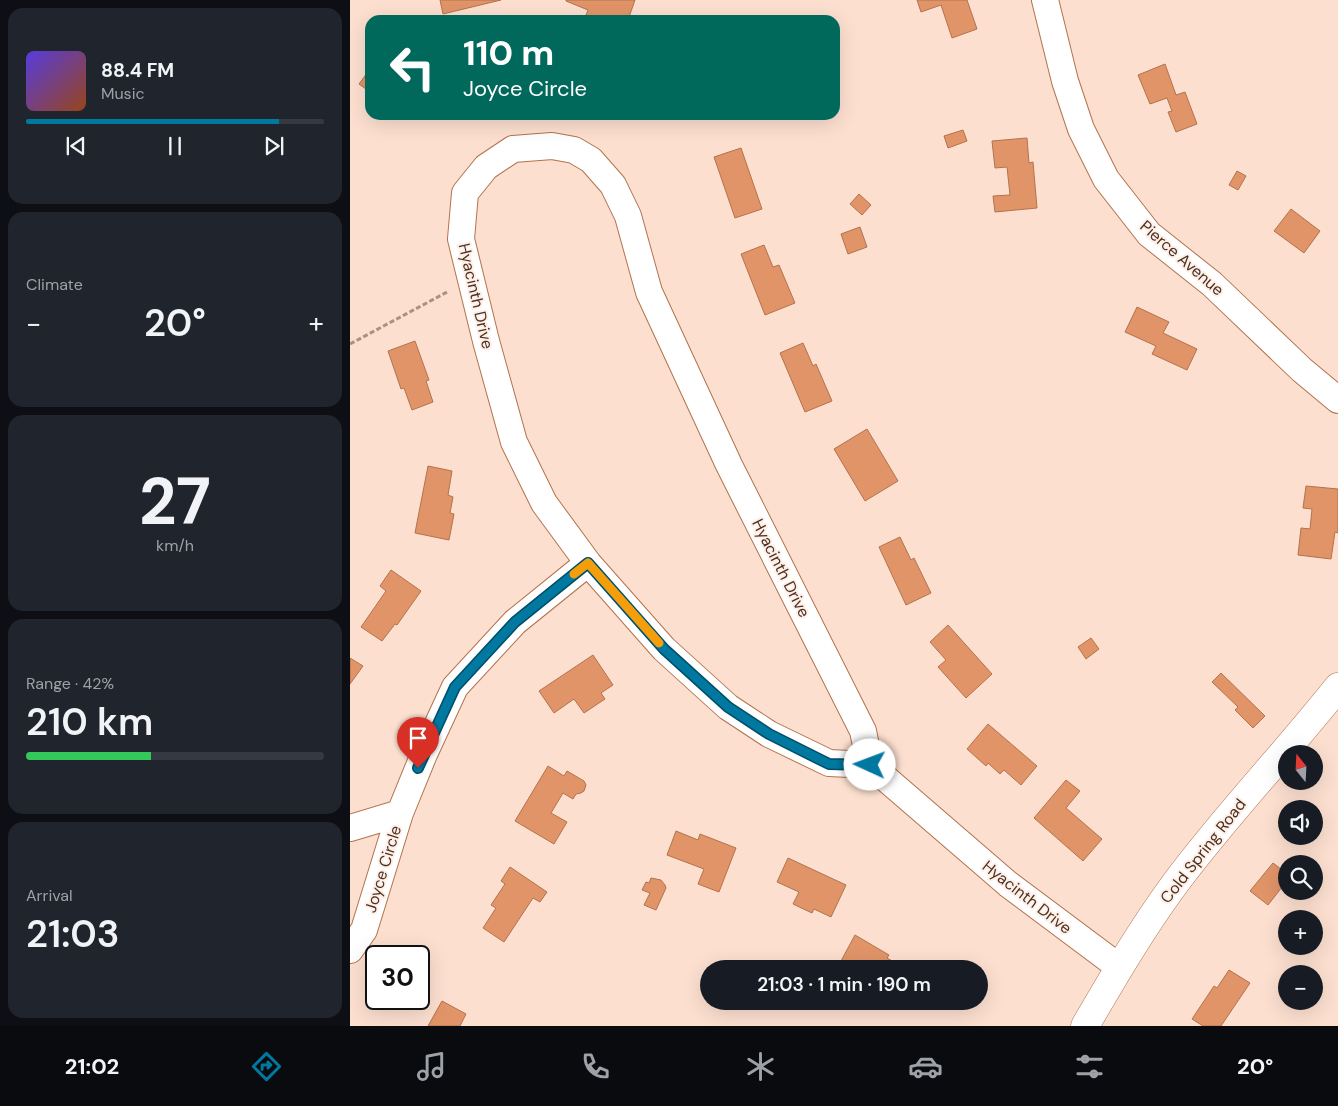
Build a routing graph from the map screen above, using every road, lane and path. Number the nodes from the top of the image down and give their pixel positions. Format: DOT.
graph roads {
  1 [pos="1045,0"];
  2 [pos="471,279"];
  3 [pos="350,344"];
  4 [pos="1338,400"];
  5 [pos="588,563"];
  6 [pos="1338,687"];
  7 [pos="870,765"];
  8 [pos="400,813"];
  9 [pos="350,828"];
  10 [pos="350,950"];
  11 [pos="1119,967"];
  12 [pos="1085,1026"];
  1 -- 4 [label="street, Pierce Avenue"];
  2 -- 3 [label="path"];
  2 -- 5 [label="street, Hyacinth Drive"];
  2 -- 7 [label="street, Hyacinth Drive"];
  5 -- 7 [label="street, Hyacinth Drive"];
  5 -- 8 [label="street, Joyce Circle"];
  6 -- 11 [label="street, Cold Spring Road"];
  7 -- 11 [label="street, Hyacinth Drive"];
  8 -- 9 [label="street, Joyce Circle"];
  8 -- 10 [label="street, Joyce Circle"];
  11 -- 12 [label="street, Cold Spring Road"];
}
